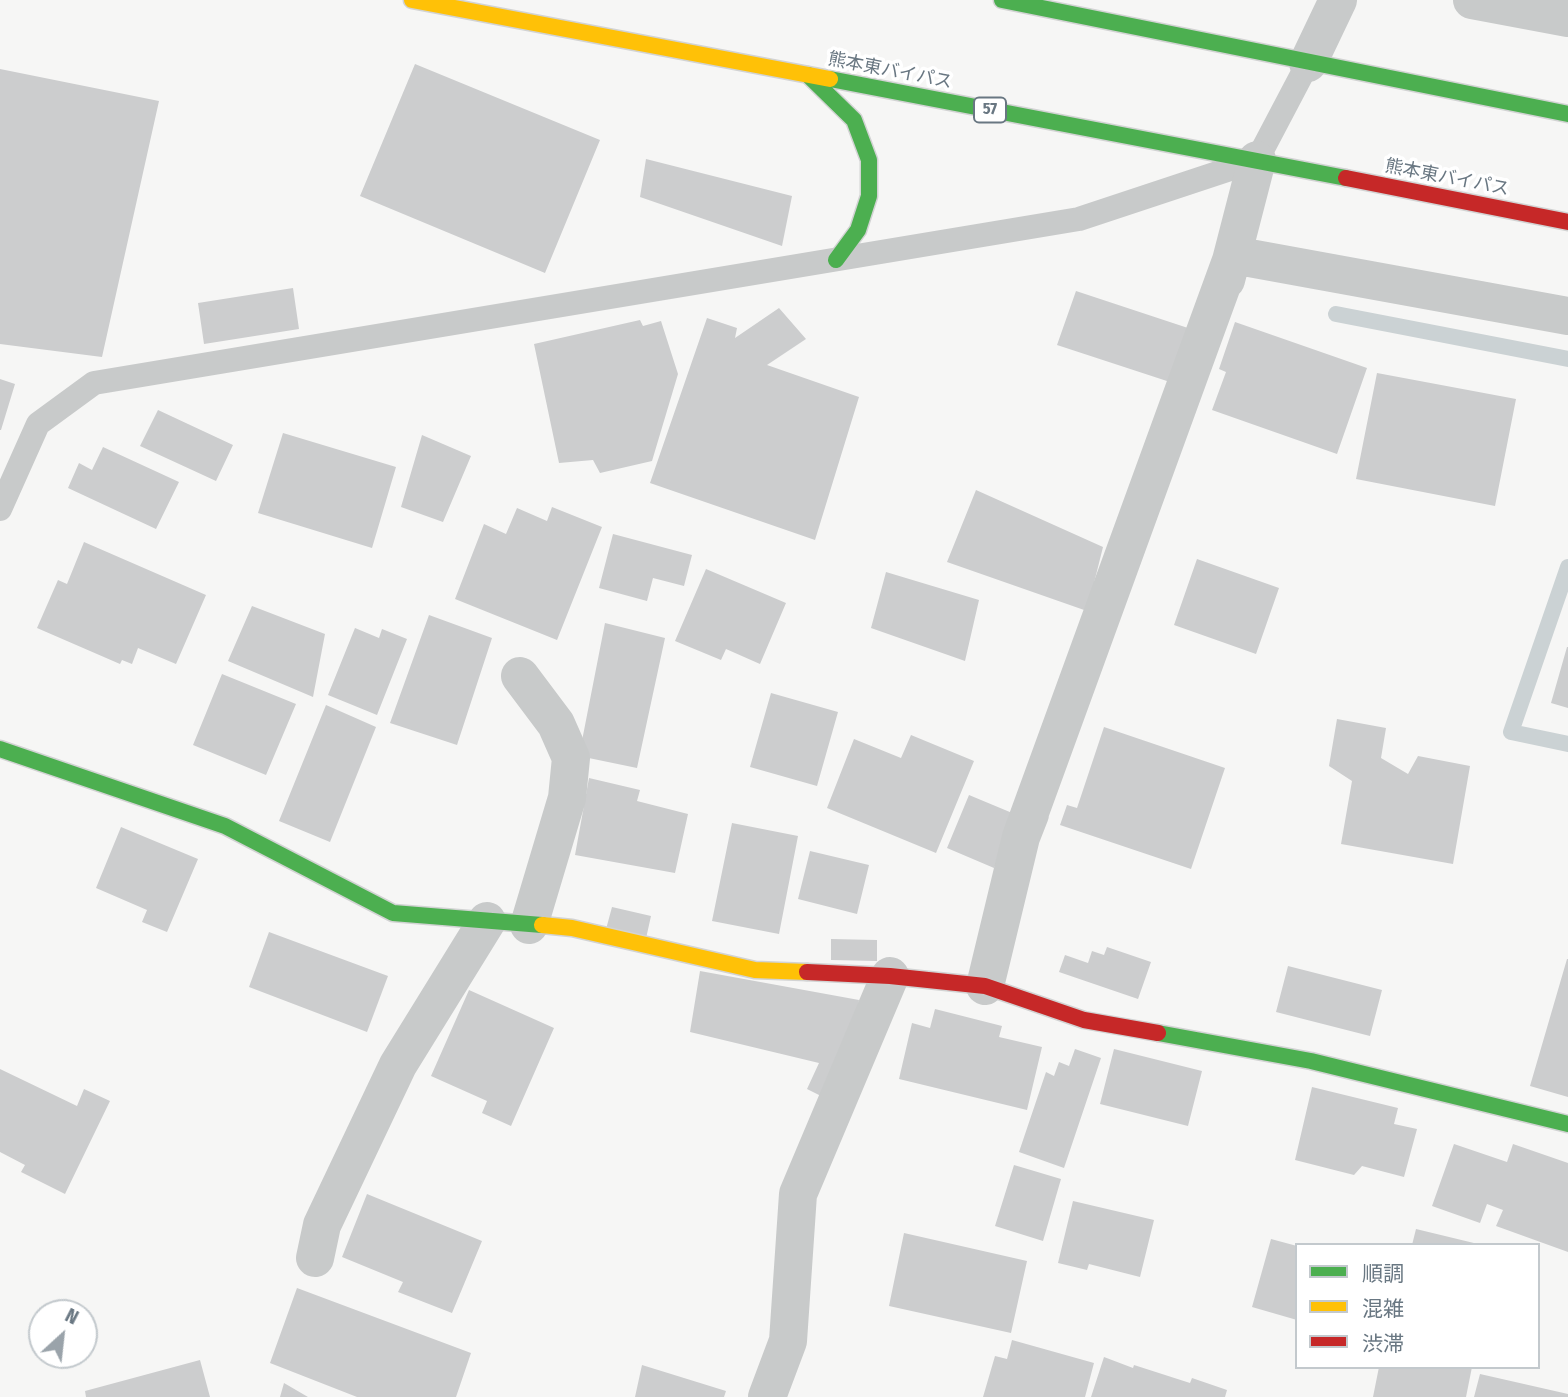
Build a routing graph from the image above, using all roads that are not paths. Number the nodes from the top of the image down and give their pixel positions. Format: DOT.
graph roads {
  1 [pos="412,0"];
  2 [pos="1002,0"];
  3 [pos="1338,0"];
  4 [pos="1472,0"];
  5 [pos="1568,19"];
  6 [pos="1308,64"];
  7 [pos="808,75"];
  8 [pos="1568,114"];
  9 [pos="1257,160"];
  10 [pos="1568,222"];
  11 [pos="1233,255"];
  12 [pos="836,260"];
  13 [pos="1568,316"];
  14 [pos="0,509"];
  15 [pos="520,676"];
  16 [pos="0,749"];
  17 [pos="487,921"];
  18 [pos="529,925"];
  19 [pos="890,976"];
  20 [pos="985,986"];
  21 [pos="1568,1124"];
  22 [pos="316,1258"];
  23 [pos="767,1397"];
  1 -- 7 [label="main road, 熊本東バイパス / 57"];
  2 -- 6 [label="main road"];
  3 -- 6 [label="street"];
  4 -- 5 [label="street"];
  6 -- 8 [label="main road"];
  6 -- 9 [label="lane"];
  7 -- 9 [label="main road, 熊本東バイパス / 57"];
  7 -- 12 [label="main road"];
  9 -- 10 [label="main road, 熊本東バイパス / 57"];
  9 -- 11 [label="street"];
  9 -- 12 [label="lane"];
  11 -- 13 [label="street"];
  11 -- 20 [label="street"];
  12 -- 14 [label="lane"];
  15 -- 18 [label="street"];
  16 -- 17 [label="main road"];
  17 -- 18 [label="main road"];
  17 -- 22 [label="street"];
  18 -- 19 [label="main road"];
  19 -- 20 [label="main road"];
  19 -- 23 [label="street"];
  20 -- 21 [label="main road"];
}
